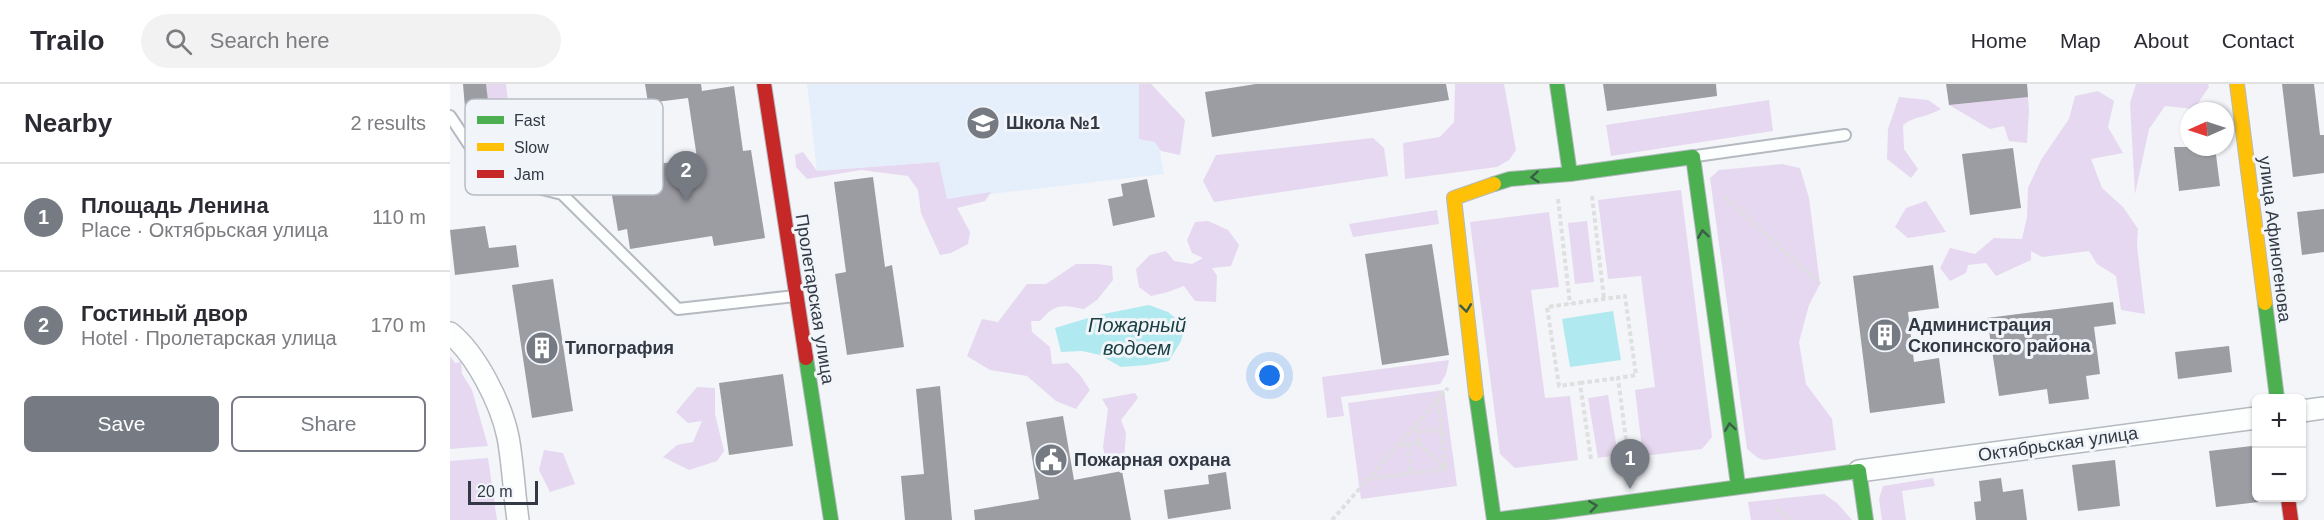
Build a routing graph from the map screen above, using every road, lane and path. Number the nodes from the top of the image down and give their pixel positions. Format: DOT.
graph roads {
  1 [pos="764,84"];
  2 [pos="1557,84"];
  3 [pos="2237,84"];
  4 [pos="450,116"];
  5 [pos="1845,135"];
  6 [pos="465,138"];
  7 [pos="1693,162"];
  8 [pos="1589,171"];
  9 [pos="1570,174"];
  10 [pos="1555,175"];
  11 [pos="563,195"];
  12 [pos="1820,284"];
  13 [pos="796,296"];
  14 [pos="1604,299"];
  15 [pos="1570,304"];
  16 [pos="450,333"];
  17 [pos="1473,363"];
  18 [pos="1618,378"];
  19 [pos="1580,383"];
  20 [pos="2276,394"];
  21 [pos="1438,398"];
  22 [pos="2324,408"];
  23 [pos="2306,410"];
  24 [pos="2252,419"];
  25 [pos="1418,421"];
  26 [pos="1442,430"];
  27 [pos="1418,431"];
  28 [pos="1419,443"];
  29 [pos="1408,444"];
  30 [pos="1397,445"];
  31 [pos="1628,455"];
  32 [pos="1591,459"];
  33 [pos="1446,470"];
  34 [pos="1859,471"];
  35 [pos="1410,474"];
  36 [pos="1367,479"];
  37 [pos="1738,485"];
  38 [pos="2289,502"];
  39 [pos="518,520"];
  40 [pos="831,520"];
  41 [pos="1332,520"];
  42 [pos="1494,520"];
  43 [pos="1866,520"];
  44 [pos="2291,520"];
  1 -- 13 [label="street, Пролетарская улица"];
  2 -- 9 [label="street"];
  3 -- 20 [label="street, улица Афиногенова"];
  4 -- 6 [label="lane"];
  5 -- 7 [label="lane"];
  7 -- 8 [label="street"];
  7 -- 12 [label="path"];
  37 -- 7 [label="street, one-way"];
  8 -- 9 [label="street"];
  8 -- 14 [label="path"];
  9 -- 10 [label="street"];
  10 -- 15 [label="path"];
  10 -- 17 [label="street, one-way"];
  11 -- 13 [label="lane"];
  13 -- 40 [label="street, Пролетарская улица"];
  14 -- 15 [label="path"];
  14 -- 18 [label="path"];
  15 -- 19 [label="path"];
  16 -- 39 [label="street"];
  17 -- 21 [label="path"];
  17 -- 42 [label="street"];
  18 -- 19 [label="path"];
  18 -- 31 [label="path"];
  19 -- 32 [label="path"];
  21 -- 25 [label="path"];
  21 -- 26 [label="path"];
  22 -- 23 [label="street"];
  24 -- 34 [label="street, Октябрьская улица"];
  25 -- 27 [label="path"];
  25 -- 30 [label="path"];
  26 -- 27 [label="path"];
  26 -- 33 [label="path"];
  27 -- 28 [label="path"];
  28 -- 29 [label="path"];
  28 -- 33 [label="path"];
  29 -- 30 [label="path"];
  29 -- 35 [label="path"];
  30 -- 36 [label="path"];
  33 -- 35 [label="path"];
  34 -- 37 [label="street"];
  34 -- 43 [label="street"];
  35 -- 36 [label="path"];
  36 -- 41 [label="path"];
  42 -- 37 [label="street, one-way"];
  38 -- 44 [label="street"];
}
